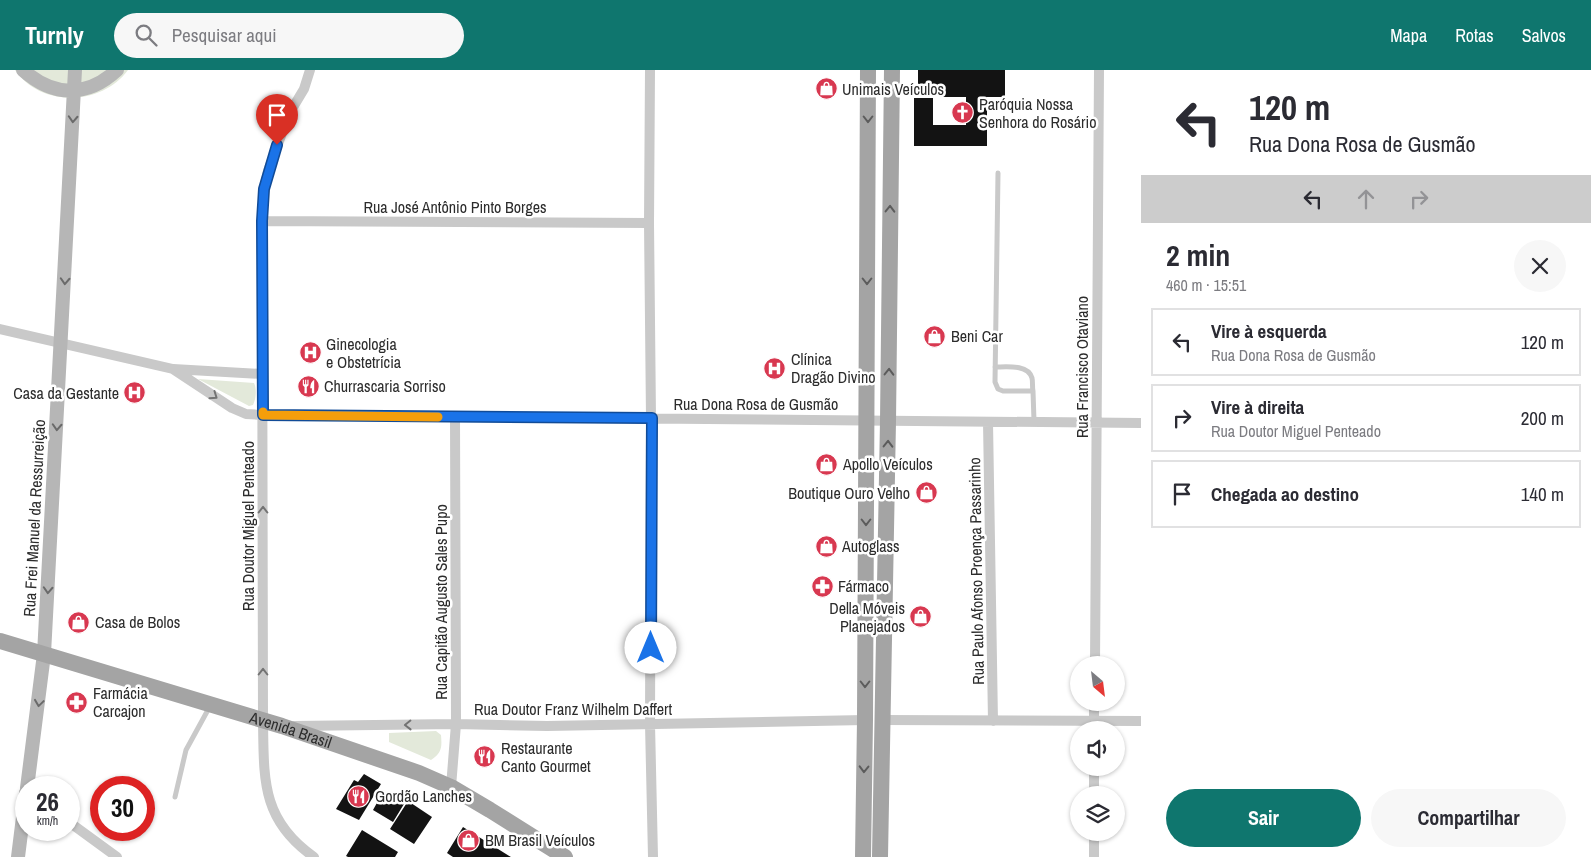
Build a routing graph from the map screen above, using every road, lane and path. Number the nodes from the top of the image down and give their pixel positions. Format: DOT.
graph roads {
  1 [pos="23,70"];
  2 [pos="75,70"];
  3 [pos="117,70"];
  4 [pos="310,70"];
  5 [pos="650,70"];
  6 [pos="868,70"];
  7 [pos="892,70"];
  8 [pos="1099,70"];
  9 [pos="74,91"];
  10 [pos="998,173"];
  11 [pos="262,221"];
  12 [pos="649,223"];
  13 [pos="0,329"];
  14 [pos="61,344"];
  15 [pos="995,367"];
  16 [pos="173,369"];
  17 [pos="262,374"];
  18 [pos="1033,391"];
  19 [pos="263,415"];
  20 [pos="455,417"];
  21 [pos="652,418"];
  22 [pos="866,420"];
  23 [pos="888,421"];
  24 [pos="1034,421"];
  25 [pos="988,422"];
  26 [pos="1096,423"];
  27 [pos="1141,423"];
  28 [pos="0,641"];
  29 [pos="44,654"];
  30 [pos="1095,656"];
  31 [pos="210,705"];
  32 [pos="865,720"];
  33 [pos="882,720"];
  34 [pos="263,721"];
  35 [pos="992,721"];
  36 [pos="1141,721"];
  37 [pos="1125,722"];
  38 [pos="456,724"];
  39 [pos="650,724"];
  40 [pos="1070,724"];
  41 [pos="282,726"];
  42 [pos="29,776"];
  43 [pos="451,787"];
  44 [pos="175,797"];
  45 [pos="80,830"];
  46 [pos="20,841"];
  47 [pos="1094,841"];
  48 [pos="18,857"];
  49 [pos="116,857"];
  50 [pos="314,857"];
  51 [pos="565,857"];
  52 [pos="653,857"];
  53 [pos="863,857"];
  54 [pos="880,857"];
  55 [pos="1094,857"];
  1 -- 9 [label="main road"];
  2 -- 9 [label="main road, Rua Frei Manuel da Ressurreição"];
  3 -- 9 [label="main road"];
  4 -- 11 [label="street, Rua Doutor Miguel Penteado"];
  5 -- 12 [label="street"];
  6 -- 22 [label="main road, one-way"];
  23 -- 7 [label="main road, one-way"];
  8 -- 26 [label="street, Rua Francisco Otaviano"];
  9 -- 14 [label="main road, Rua Frei Manuel da Ressurreição, one-way"];
  10 -- 15 [label="lane"];
  11 -- 12 [label="street, Rua José Antônio Pinto Borges"];
  11 -- 17 [label="street, Rua Doutor Miguel Penteado"];
  12 -- 21 [label="street"];
  13 -- 14 [label="street, Rua Dona Rosa de Gusmão"];
  14 -- 16 [label="street, Rua Dona Rosa de Gusmão"];
  14 -- 29 [label="main road, Rua Frei Manuel da Ressurreição, one-way"];
  15 -- 18 [label="lane"];
  15 -- 18 [label="lane"];
  16 -- 17 [label="street, Rua Dona Rosa de Gusmão"];
  16 -- 19 [label="street, Rua Dona Rosa de Gusmão, one-way"];
  17 -- 19 [label="street, Rua Doutor Miguel Penteado"];
  18 -- 24 [label="lane"];
  19 -- 20 [label="street, Rua Dona Rosa de Gusmão"];
  34 -- 19 [label="street, Rua Doutor Miguel Penteado, one-way"];
  20 -- 21 [label="street, Rua Dona Rosa de Gusmão"];
  20 -- 38 [label="street, Rua Capitão Augusto Sales Pupo"];
  21 -- 22 [label="street, Rua Dona Rosa de Gusmão"];
  21 -- 39 [label="street"];
  22 -- 23 [label="street, Rua Dona Rosa de Gusmão"];
  22 -- 32 [label="main road, one-way"];
  23 -- 25 [label="street, Rua Dona Rosa de Gusmão"];
  33 -- 23 [label="main road, one-way"];
  24 -- 25 [label="street, Rua Dona Rosa de Gusmão"];
  24 -- 26 [label="street, Rua Dona Rosa de Gusmão"];
  25 -- 35 [label="street, Rua Paulo Afonso Proença Passarinho"];
  26 -- 27 [label="street, Rua Dona Rosa de Gusmão"];
  26 -- 30 [label="street, Rua Francisco Otaviano"];
  28 -- 29 [label="main road, Avenida Brasil"];
  29 -- 31 [label="main road, Avenida Brasil"];
  29 -- 42 [label="main road, Rua Frei Manuel da Ressurreição, one-way"];
  31 -- 34 [label="main road, Avenida Brasil"];
  31 -- 44 [label="lane"];
  32 -- 39 [label="street, Rua Doutor Franz Wilhelm Daffert"];
  32 -- 53 [label="main road, one-way"];
  33 -- 35 [label="street"];
  33 -- 54 [label="main road"];
  34 -- 41 [label="main road, Avenida Brasil"];
  34 -- 50 [label="street, Rua Doutor Miguel Penteado"];
  35 -- 40 [label="street"];
  36 -- 37 [label="street"];
  38 -- 39 [label="street, Rua Doutor Franz Wilhelm Daffert"];
  38 -- 41 [label="street, Rua Doutor Franz Wilhelm Daffert, one-way"];
  38 -- 43 [label="street, Rua Capitão Augusto Sales Pupo"];
  39 -- 52 [label="street"];
  41 -- 43 [label="main road, Avenida Brasil"];
  43 -- 51 [label="main road, Avenida Brasil"];
  45 -- 49 [label="street"];
  46 -- 48 [label="main road"];
  47 -- 55 [label="street"];
}
